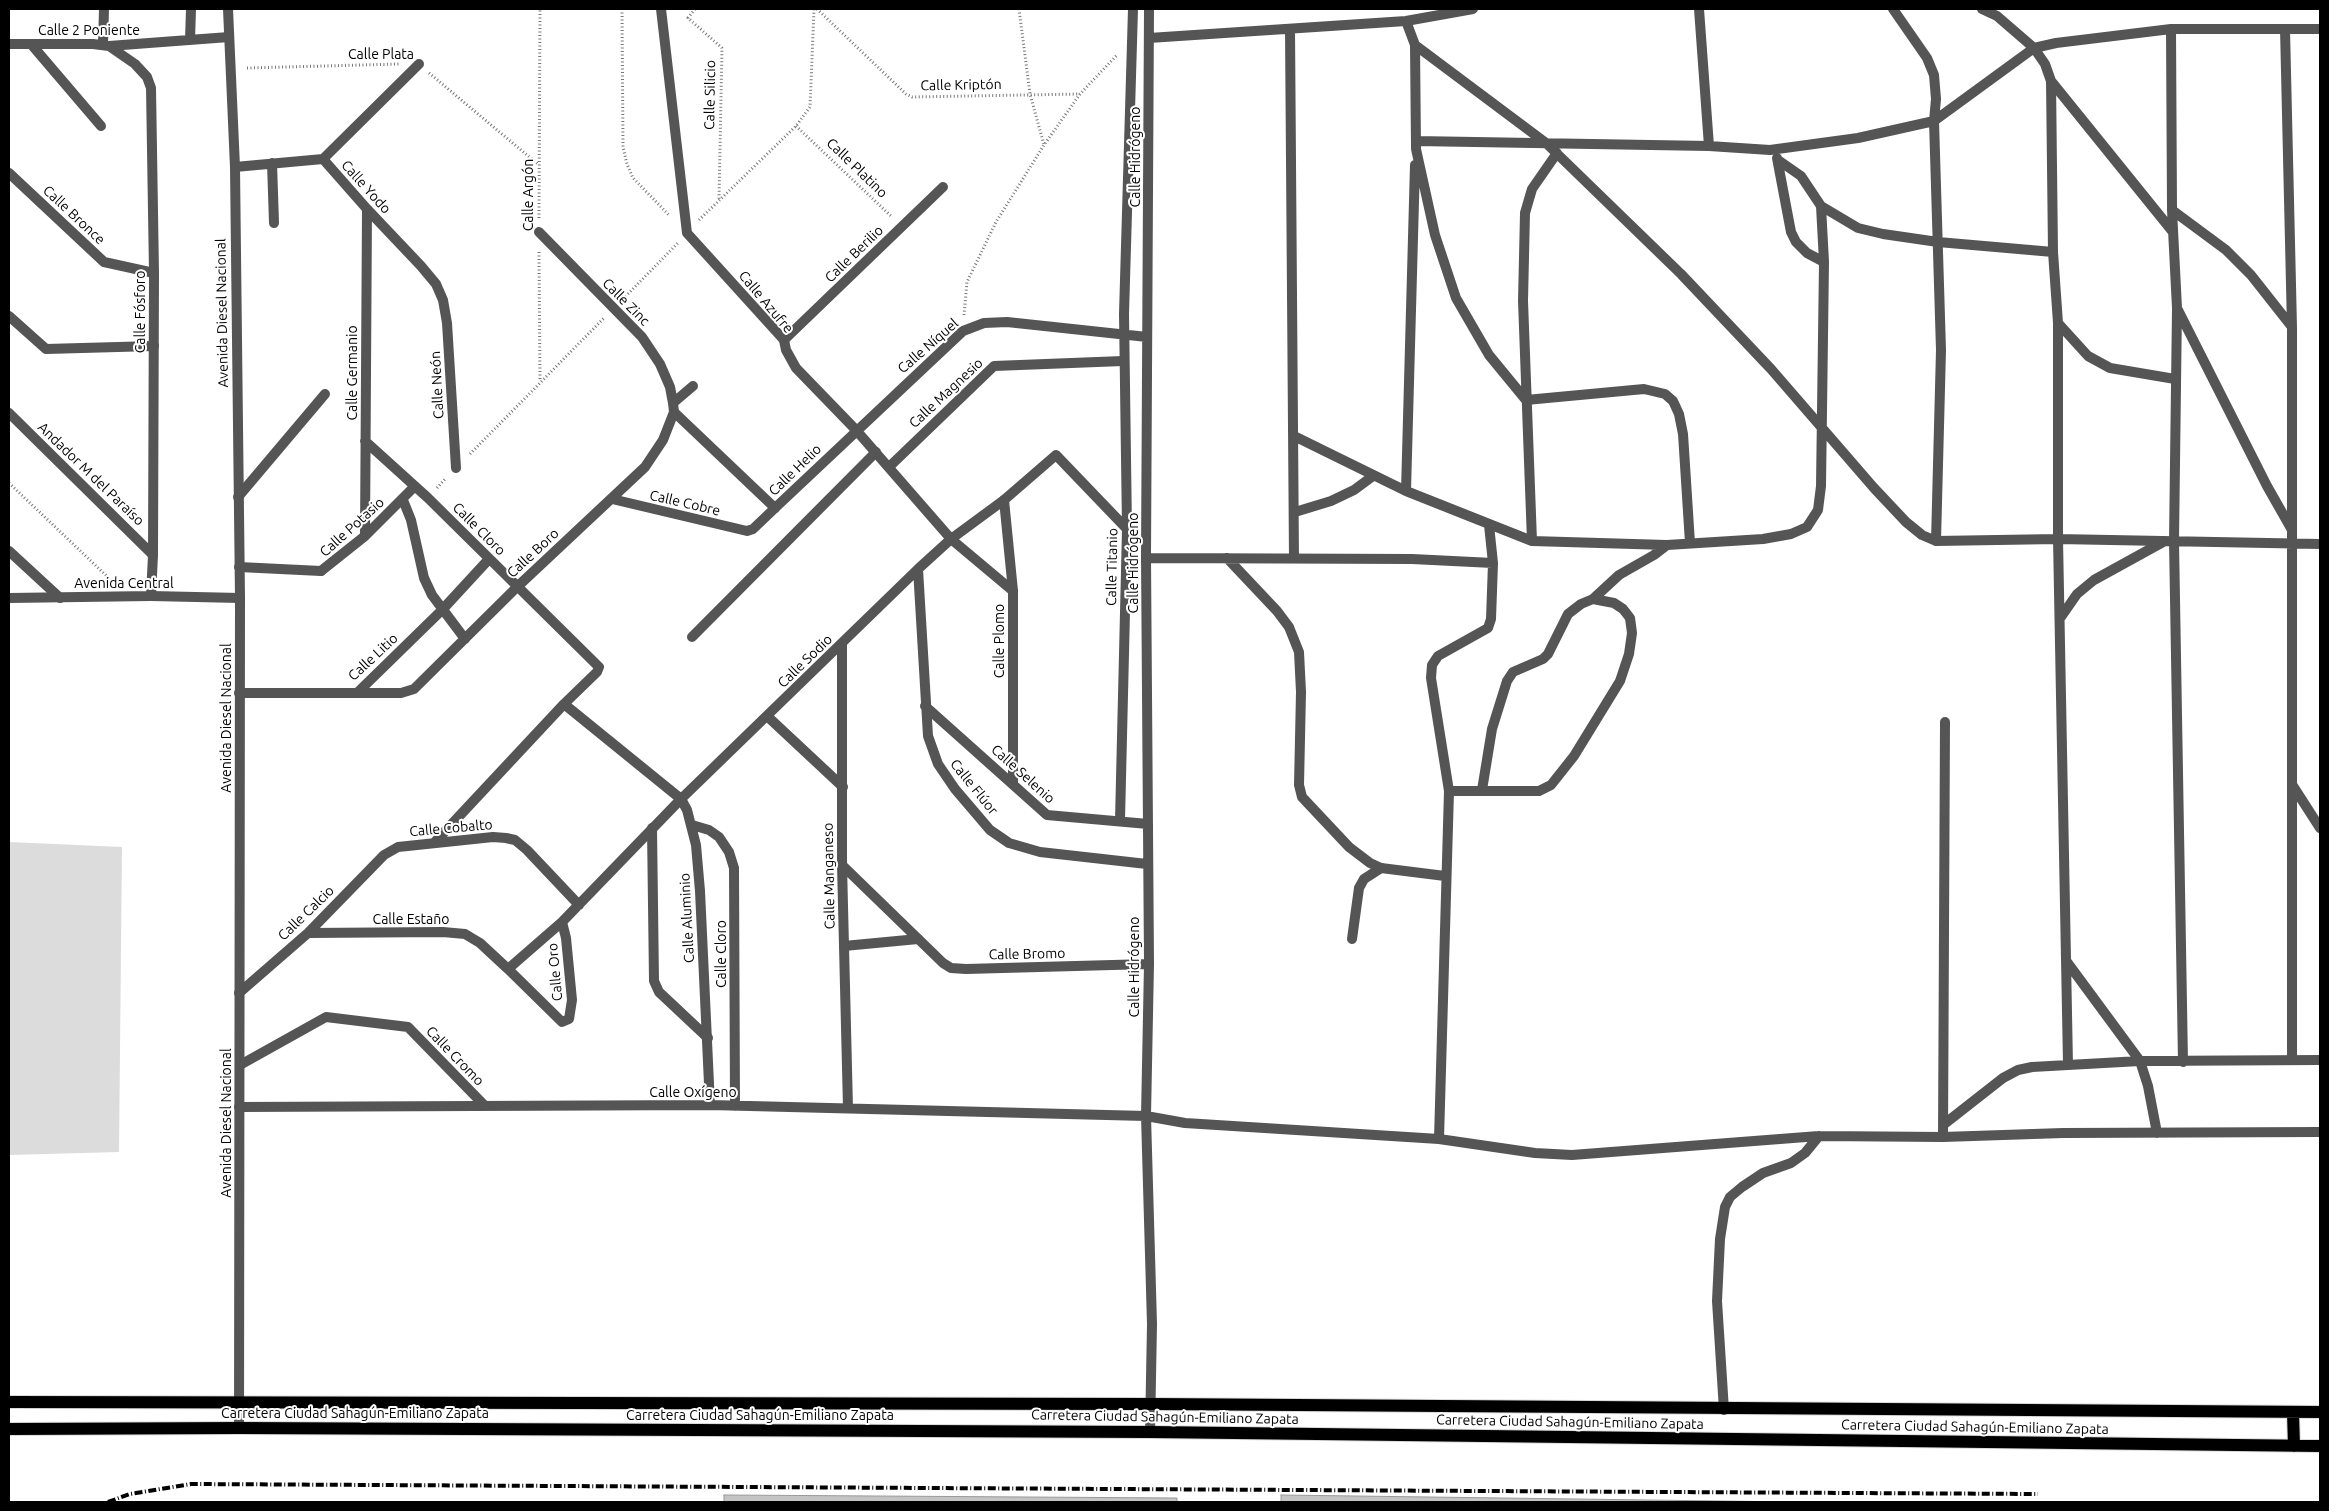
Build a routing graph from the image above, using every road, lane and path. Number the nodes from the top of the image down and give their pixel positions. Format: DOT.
graph roads {
  1 [pos="104,9"];
  2 [pos="191,9"];
  3 [pos="228,9"];
  4 [pos="540,9"];
  5 [pos="622,9"];
  6 [pos="661,9"];
  7 [pos="694,9"];
  8 [pos="816,9"];
  9 [pos="1019,9"];
  10 [pos="1133,9"];
  11 [pos="1149,9"];
  12 [pos="1473,9"];
  13 [pos="1698,9"];
  14 [pos="1893,9"];
  15 [pos="1982,9"];
  16 [pos="1406,21"];
  17 [pos="1290,29"];
  18 [pos="2171,29"];
  19 [pos="2285,29"];
  20 [pos="2320,29"];
  21 [pos="229,37"];
  22 [pos="1132,38"];
  23 [pos="1149,38"];
  24 [pos="190,40"];
  25 [pos="9,44"];
  26 [pos="31,44"];
  27 [pos="1415,45"];
  28 [pos="106,46"];
  29 [pos="2034,48"];
  30 [pos="419,64"];
  31 [pos="247,68"];
  32 [pos="2051,81"];
  33 [pos="1030,94"];
  34 [pos="1080,94"];
  35 [pos="810,107"];
  36 [pos="1934,122"];
  37 [pos="101,126"];
  38 [pos="796,126"];
  39 [pos="1546,143"];
  40 [pos="1044,145"];
  41 [pos="1416,145"];
  42 [pos="1709,146"];
  43 [pos="1770,150"];
  44 [pos="1557,153"];
  45 [pos="323,159"];
  46 [pos="1778,160"];
  47 [pos="272,163"];
  48 [pos="540,165"];
  49 [pos="235,167"];
  50 [pos="9,173"];
  51 [pos="943,187"];
  52 [pos="720,199"];
  53 [pos="1821,206"];
  54 [pos="367,209"];
  55 [pos="2172,210"];
  56 [pos="274,223"];
  57 [pos="902,227"];
  58 [pos="539,232"];
  59 [pos="2173,232"];
  60 [pos="687,233"];
  61 [pos="1938,242"];
  62 [pos="2053,252"];
  63 [pos="1824,262"];
  64 [pos="154,273"];
  65 [pos="443,300"];
  66 [pos="2177,308"];
  67 [pos="9,316"];
  68 [pos="2058,323"];
  69 [pos="2292,327"];
  70 [pos="963,331"];
  71 [pos="1124,334"];
  72 [pos="1147,337"];
  73 [pos="784,340"];
  74 [pos="154,346"];
  75 [pos="1124,361"];
  76 [pos="2175,379"];
  77 [pos="540,381"];
  78 [pos="693,386"];
  79 [pos="325,394"];
  80 [pos="1526,400"];
  81 [pos="674,407"];
  82 [pos="9,413"];
  83 [pos="1822,428"];
  84 [pos="856,430"];
  85 [pos="1294,436"];
  86 [pos="365,441"];
  87 [pos="876,452"];
  88 [pos="889,467"];
  89 [pos="456,468"];
  90 [pos="1373,476"];
  91 [pos="9,483"];
  92 [pos="416,486"];
  93 [pos="1406,491"];
  94 [pos="238,497"];
  95 [pos="612,499"];
  96 [pos="403,500"];
  97 [pos="1004,500"];
  98 [pos="775,508"];
  99 [pos="1295,512"];
  100 [pos="1489,525"];
  101 [pos="753,529"];
  102 [pos="1127,529"];
  103 [pos="2292,530"];
  104 [pos="365,536"];
  105 [pos="951,538"];
  106 [pos="2058,539"];
  107 [pos="1532,541"];
  108 [pos="1936,541"];
  109 [pos="2169,541"];
  110 [pos="1690,543"];
  111 [pos="1667,544"];
  112 [pos="2292,544"];
  113 [pos="2320,544"];
  114 [pos="9,551"];
  115 [pos="153,555"];
  116 [pos="489,558"];
  117 [pos="1146,558"];
  118 [pos="1227,558"];
  119 [pos="1294,558"];
  120 [pos="1493,563"];
  121 [pos="239,567"];
  122 [pos="918,569"];
  123 [pos="517,587"];
  124 [pos="1013,592"];
  125 [pos="128,596"];
  126 [pos="151,596"];
  127 [pos="9,598"];
  128 [pos="60,598"];
  129 [pos="240,598"];
  130 [pos="1593,598"];
  131 [pos="442,610"];
  132 [pos="2061,617"];
  133 [pos="692,637"];
  134 [pos="465,639"];
  135 [pos="842,643"];
  136 [pos="239,693"];
  137 [pos="356,693"];
  138 [pos="564,704"];
  139 [pos="925,706"];
  140 [pos="767,716"];
  141 [pos="1945,722"];
  142 [pos="1013,783"];
  143 [pos="2293,786"];
  144 [pos="843,787"];
  145 [pos="1482,790"];
  146 [pos="1449,791"];
  147 [pos="681,799"];
  148 [pos="1120,820"];
  149 [pos="692,824"];
  150 [pos="1148,824"];
  151 [pos="652,828"];
  152 [pos="2320,828"];
  153 [pos="435,842"];
  154 [pos="390,850"];
  155 [pos="1147,864"];
  156 [pos="842,865"];
  157 [pos="1381,868"];
  158 [pos="1446,876"];
  159 [pos="579,905"];
  160 [pos="562,922"];
  161 [pos="308,933"];
  162 [pos="918,939"];
  163 [pos="1352,939"];
  164 [pos="844,946"];
  165 [pos="2066,962"];
  166 [pos="1149,964"];
  167 [pos="508,969"];
  168 [pos="239,993"];
  169 [pos="569,1019"];
  170 [pos="708,1038"];
  171 [pos="2292,1060"];
  172 [pos="2320,1060"];
  173 [pos="2140,1061"];
  174 [pos="2183,1062"];
  175 [pos="2068,1064"];
  176 [pos="240,1065"];
  177 [pos="484,1105"];
  178 [pos="710,1105"];
  179 [pos="736,1106"];
  180 [pos="239,1107"];
  181 [pos="848,1108"];
  182 [pos="1146,1116"];
  183 [pos="1943,1125"];
  184 [pos="2320,1132"];
  185 [pos="2157,1133"];
  186 [pos="1819,1136"];
  187 [pos="1943,1137"];
  188 [pos="1439,1139"];
  189 [pos="9,1402"];
  190 [pos="239,1402"];
  191 [pos="1151,1404"];
  192 [pos="1724,1410"];
  193 [pos="2320,1412"];
  194 [pos="2293,1413"];
  195 [pos="239,1428"];
  196 [pos="9,1429"];
  197 [pos="1150,1432"];
  198 [pos="2294,1446"];
  199 [pos="2320,1446"];
  1 -- 28 [label="street"];
  2 -- 24 [label="street"];
  3 -- 21 [label="street, Avenida Diesel Nacional"];
  4 -- 48 [label="path, Calle Argón"];
  5 -- 60 [label="path"];
  6 -- 60 [label="street"];
  7 -- 52 [label="path, Calle Silicio"];
  8 -- 33 [label="path, Calle Kriptón"];
  8 -- 35 [label="path"];
  9 -- 33 [label="path"];
  10 -- 22 [label="street"];
  11 -- 23 [label="street, Calle Hidrógeno"];
  12 -- 16 [label="street"];
  13 -- 42 [label="street"];
  14 -- 36 [label="street"];
  15 -- 29 [label="street"];
  16 -- 17 [label="street"];
  16 -- 27 [label="street"];
  17 -- 23 [label="street"];
  17 -- 85 [label="street"];
  18 -- 19 [label="street"];
  18 -- 29 [label="street"];
  18 -- 55 [label="street"];
  19 -- 20 [label="street"];
  19 -- 69 [label="street"];
  21 -- 24 [label="street, Calle 2 Poniente"];
  21 -- 49 [label="street, Avenida Diesel Nacional"];
  22 -- 34 [label="path"];
  22 -- 71 [label="street, Calle Titanio"];
  23 -- 72 [label="street, Calle Hidrógeno"];
  24 -- 28 [label="street, Calle 2 Poniente"];
  25 -- 26 [label="street, Calle 2 Poniente"];
  26 -- 28 [label="street, Calle 2 Poniente"];
  26 -- 37 [label="street"];
  27 -- 39 [label="street"];
  27 -- 41 [label="street"];
  28 -- 64 [label="street, Calle Fósforo"];
  29 -- 32 [label="street"];
  29 -- 36 [label="street"];
  30 -- 31 [label="path, Calle Plata"];
  30 -- 45 [label="street"];
  30 -- 48 [label="path, Calle Plata"];
  32 -- 59 [label="street"];
  32 -- 62 [label="street"];
  33 -- 34 [label="path, Calle Kriptón"];
  33 -- 40 [label="path"];
  34 -- 40 [label="path"];
  36 -- 43 [label="street"];
  36 -- 61 [label="street"];
  38 -- 57 [label="path, Calle Platino"];
  39 -- 41 [label="street"];
  39 -- 42 [label="street"];
  39 -- 44 [label="street"];
  40 -- 70 [label="path"];
  41 -- 80 [label="street"];
  41 -- 93 [label="street"];
  42 -- 43 [label="street"];
  43 -- 46 [label="street"];
  44 -- 80 [label="street"];
  44 -- 83 [label="street"];
  45 -- 47 [label="street, Calle Yodo"];
  45 -- 54 [label="street, Calle Yodo"];
  46 -- 53 [label="street"];
  46 -- 63 [label="street"];
  47 -- 49 [label="street, Calle Yodo"];
  47 -- 56 [label="street"];
  48 -- 58 [label="path, Calle Argón"];
  49 -- 94 [label="street, Avenida Diesel Nacional"];
  50 -- 64 [label="street, Calle Bronce"];
  51 -- 57 [label="street, Calle Berilio"];
  53 -- 61 [label="street"];
  53 -- 63 [label="street"];
  54 -- 65 [label="street, Calle Yodo"];
  54 -- 86 [label="street, Calle Germanio"];
  55 -- 59 [label="street"];
  55 -- 69 [label="street"];
  57 -- 73 [label="street, Calle Berilio"];
  58 -- 77 [label="path, Calle Argón"];
  58 -- 81 [label="street, Calle Zinc"];
  59 -- 66 [label="street"];
  60 -- 73 [label="street, Calle Azufre"];
  61 -- 62 [label="street"];
  61 -- 108 [label="street"];
  62 -- 68 [label="street"];
  63 -- 83 [label="street"];
  64 -- 74 [label="street, Calle Fósforo"];
  65 -- 89 [label="street, Calle Neón"];
  66 -- 76 [label="street"];
  66 -- 103 [label="street"];
  67 -- 74 [label="street"];
  68 -- 76 [label="street"];
  68 -- 106 [label="street"];
  69 -- 103 [label="street"];
  70 -- 71 [label="street, Calle Níquel"];
  70 -- 84 [label="street, Calle Níquel"];
  71 -- 72 [label="street, Calle Níquel"];
  71 -- 75 [label="street, Calle Titanio"];
  72 -- 117 [label="street, Calle Hidrógeno"];
  73 -- 84 [label="street, Calle Azufre"];
  74 -- 115 [label="street, Calle Fósforo"];
  75 -- 88 [label="street, Calle Magnesio"];
  75 -- 102 [label="street, Calle Titanio"];
  76 -- 109 [label="street"];
  78 -- 81 [label="street, Calle Boro"];
  79 -- 94 [label="street"];
  80 -- 107 [label="street"];
  80 -- 110 [label="street"];
  81 -- 95 [label="street, Calle Boro"];
  81 -- 98 [label="street"];
  82 -- 115 [label="street, Andador M del Paraíso"];
  83 -- 108 [label="street"];
  83 -- 110 [label="street"];
  84 -- 87 [label="street, Calle Azufre"];
  84 -- 98 [label="street, Calle Helio"];
  85 -- 90 [label="street"];
  85 -- 99 [label="street"];
  86 -- 92 [label="street, Calle Cloro"];
  86 -- 104 [label="street, Calle Germanio"];
  87 -- 88 [label="street, Calle Azufre"];
  87 -- 133 [label="street"];
  88 -- 105 [label="street, Calle Azufre"];
  90 -- 93 [label="street"];
  90 -- 99 [label="street"];
  91 -- 125 [label="path"];
  92 -- 96 [label="street, Calle Potasio"];
  92 -- 116 [label="street, Calle Cloro"];
  93 -- 100 [label="street"];
  94 -- 121 [label="street, Avenida Diesel Nacional"];
  95 -- 101 [label="street, Calle Cobre"];
  95 -- 123 [label="street, Calle Boro"];
  96 -- 104 [label="street, Calle Potasio"];
  96 -- 131 [label="street"];
  97 -- 102 [label="street, Calle Sodio"];
  97 -- 105 [label="street, Calle Sodio"];
  97 -- 124 [label="street, Calle Plomo"];
  98 -- 101 [label="street, Calle Helio"];
  99 -- 119 [label="street"];
  100 -- 107 [label="street"];
  100 -- 120 [label="street"];
  102 -- 148 [label="street, Calle Titanio"];
  103 -- 112 [label="street"];
  104 -- 121 [label="street, Calle Potasio"];
  105 -- 122 [label="street, Calle Sodio"];
  105 -- 124 [label="street, Calle Azufre"];
  106 -- 108 [label="street"];
  106 -- 109 [label="street"];
  106 -- 132 [label="street"];
  107 -- 111 [label="street"];
  109 -- 112 [label="street"];
  109 -- 132 [label="street"];
  109 -- 174 [label="street"];
  110 -- 111 [label="street"];
  111 -- 130 [label="street"];
  112 -- 113 [label="street"];
  112 -- 143 [label="street"];
  114 -- 128 [label="street"];
  115 -- 126 [label="street, Calle Fósforo"];
  116 -- 123 [label="street, Calle Cloro"];
  116 -- 131 [label="street, Calle Litio"];
  117 -- 118 [label="street"];
  117 -- 150 [label="street, Calle Hidrógeno"];
  118 -- 119 [label="street"];
  118 -- 157 [label="street"];
  119 -- 120 [label="street"];
  120 -- 146 [label="street"];
  121 -- 129 [label="street, Avenida Diesel Nacional"];
  122 -- 135 [label="street, Calle Sodio"];
  122 -- 139 [label="street, Calle Flúor"];
  123 -- 134 [label="street, Calle Boro"];
  123 -- 138 [label="street, Calle Cloro"];
  124 -- 142 [label="street, Calle Plomo"];
  125 -- 126 [label="street, Avenida Central"];
  125 -- 128 [label="street, Avenida Central"];
  126 -- 129 [label="street, Avenida Central"];
  127 -- 128 [label="street, Avenida Central"];
  129 -- 136 [label="street, Avenida Diesel Nacional"];
  130 -- 145 [label="street"];
  130 -- 145 [label="street"];
  131 -- 134 [label="street"];
  131 -- 137 [label="street, Calle Litio"];
  132 -- 165 [label="street"];
  134 -- 137 [label="street, Calle Boro"];
  135 -- 140 [label="street, Calle Sodio"];
  135 -- 144 [label="street, Calle Manganeso"];
  136 -- 137 [label="street, Calle Litio"];
  136 -- 168 [label="street, Avenida Diesel Nacional"];
  138 -- 147 [label="street"];
  138 -- 153 [label="street, Calle Cloro"];
  139 -- 142 [label="street, Calle Selenio"];
  139 -- 155 [label="street, Calle Flúor"];
  140 -- 144 [label="street"];
  140 -- 147 [label="street, Calle Sodio"];
  141 -- 183 [label="street"];
  142 -- 148 [label="street, Calle Selenio"];
  143 -- 152 [label="street"];
  143 -- 171 [label="street"];
  144 -- 156 [label="street, Calle Manganeso"];
  145 -- 146 [label="street"];
  146 -- 158 [label="street"];
  147 -- 149 [label="street, Calle Aluminio"];
  147 -- 151 [label="street, Calle Sodio"];
  148 -- 150 [label="street, Calle Selenio"];
  149 -- 170 [label="street, Calle Aluminio"];
  149 -- 179 [label="street, Calle Cloro"];
  150 -- 155 [label="street, Calle Hidrógeno"];
  151 -- 159 [label="street, Calle Sodio"];
  151 -- 170 [label="street"];
  153 -- 154 [label="street, Calle Cobalto"];
  153 -- 159 [label="street, Calle Cobalto"];
  154 -- 161 [label="street, Calle Calcio"];
  155 -- 166 [label="street, Calle Hidrógeno"];
  156 -- 162 [label="street, Calle Bromo"];
  156 -- 164 [label="street, Calle Manganeso"];
  157 -- 158 [label="street"];
  157 -- 163 [label="street"];
  158 -- 188 [label="street"];
  159 -- 160 [label="street, Calle Sodio"];
  160 -- 167 [label="street, Calle Sodio"];
  160 -- 169 [label="street, Calle Oro"];
  161 -- 167 [label="street, Calle Estaño"];
  161 -- 168 [label="street, Calle Calcio"];
  162 -- 164 [label="street"];
  162 -- 166 [label="street, Calle Bromo"];
  164 -- 181 [label="street, Calle Manganeso"];
  165 -- 173 [label="street"];
  165 -- 175 [label="street"];
  166 -- 182 [label="street, Calle Hidrógeno"];
  167 -- 169 [label="street, Calle Estaño"];
  168 -- 176 [label="street, Avenida Diesel Nacional"];
  170 -- 178 [label="street, Calle Aluminio"];
  171 -- 172 [label="street"];
  171 -- 174 [label="street"];
  173 -- 174 [label="street"];
  173 -- 175 [label="street"];
  173 -- 185 [label="street"];
  175 -- 183 [label="street"];
  176 -- 177 [label="street, Calle Cromo"];
  176 -- 180 [label="street, Avenida Diesel Nacional"];
  177 -- 178 [label="street, Calle Oxígeno"];
  177 -- 180 [label="street, Calle Oxígeno"];
  178 -- 179 [label="street, Calle Oxígeno"];
  179 -- 181 [label="street, Calle Oxígeno"];
  180 -- 190 [label="street, Avenida Diesel Nacional"];
  181 -- 182 [label="street, Calle Oxígeno"];
  182 -- 188 [label="street, Calle Oxígeno"];
  182 -- 191 [label="street, Calle Hidrógeno"];
  183 -- 187 [label="street"];
  184 -- 185 [label="street, Calle Oxígeno"];
  185 -- 187 [label="street, Calle Oxígeno"];
  186 -- 187 [label="street, Calle Oxígeno"];
  186 -- 188 [label="street, Calle Oxígeno"];
  186 -- 192 [label="street"];
  189 -- 190 [label="main road, Carretera Ciudad Sahagún-Emiliano Zapata"];
  190 -- 191 [label="main road, Carretera Ciudad Sahagún-Emiliano Zapata"];
  190 -- 195 [label="street, Avenida Diesel Nacional"];
  191 -- 192 [label="main road, Carretera Ciudad Sahagún-Emiliano Zapata"];
  191 -- 197 [label="street, Calle Hidrógeno"];
  192 -- 194 [label="main road, Carretera Ciudad Sahagún-Emiliano Zapata"];
  193 -- 194 [label="main road, Carretera Ciudad Sahagún-Emiliano Zapata"];
  194 -- 198 [label="main road"];
  195 -- 196 [label="main road, Carretera Ciudad Sahagún-Emiliano Zapata"];
  195 -- 197 [label="main road, Carretera Ciudad Sahagún-Emiliano Zapata"];
  197 -- 198 [label="main road, Carretera Ciudad Sahagún-Emiliano Zapata"];
  198 -- 199 [label="main road, Carretera Ciudad Sahagún-Emiliano Zapata"];
}
